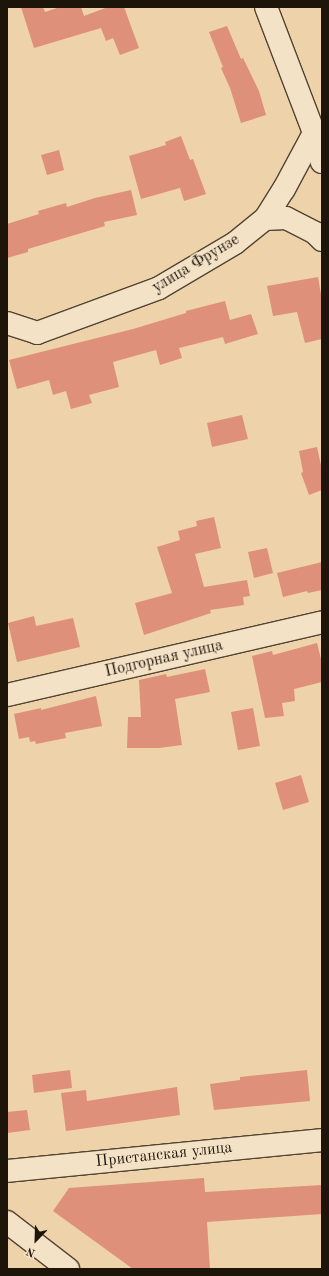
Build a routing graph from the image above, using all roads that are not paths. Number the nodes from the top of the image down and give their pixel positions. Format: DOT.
graph roads {
  1 [pos="266,7"];
  2 [pos="314,133"];
  3 [pos="322,162"];
  4 [pos="265,219"];
  5 [pos="322,240"];
  6 [pos="7,322"];
  7 [pos="322,622"];
  8 [pos="7,695"];
  9 [pos="322,1140"];
  10 [pos="7,1170"];
  11 [pos="7,1222"];
  12 [pos="68,1269"];
  1 -- 2 [label="street"];
  2 -- 3 [label="street"];
  2 -- 4 [label="street, улица Фрунзе"];
  4 -- 5 [label="street"];
  4 -- 6 [label="street, улица Фрунзе"];
  7 -- 8 [label="street, Подгорная улица"];
  9 -- 10 [label="street, Пристанская улица"];
  11 -- 12 [label="street"];
}
